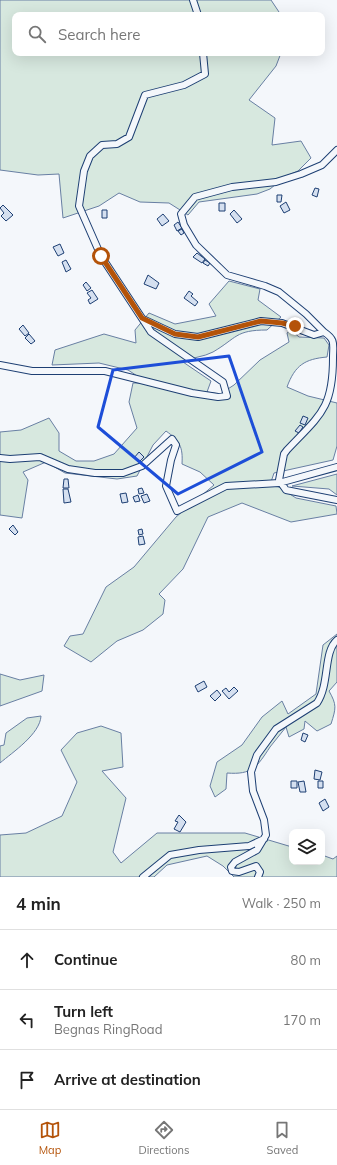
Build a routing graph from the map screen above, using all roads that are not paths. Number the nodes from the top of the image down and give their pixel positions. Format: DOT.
graph roads {
  1 [pos="193,0"];
  2 [pos="197,12"];
  3 [pos="203,56"];
  4 [pos="337,150"];
  5 [pos="142,318"];
  6 [pos="324,332"];
  7 [pos="0,365"];
  8 [pos="0,458"];
  9 [pos="337,467"];
  10 [pos="279,482"];
  11 [pos="337,500"];
  12 [pos="337,640"];
  13 [pos="264,839"];
  14 [pos="143,877"];
  15 [pos="258,877"];
  1 -- 2 [label="street"];
  3 -- 5 [label="street"];
  4 -- 6 [label="street"];
  5 -- 6 [label="street"];
  5 -- 7 [label="street"];
  6 -- 10 [label="street"];
  8 -- 10 [label="street"];
  9 -- 10 [label="street"];
  10 -- 11 [label="street"];
  12 -- 13 [label="street"];
  13 -- 14 [label="street"];
  13 -- 15 [label="street"];
}
